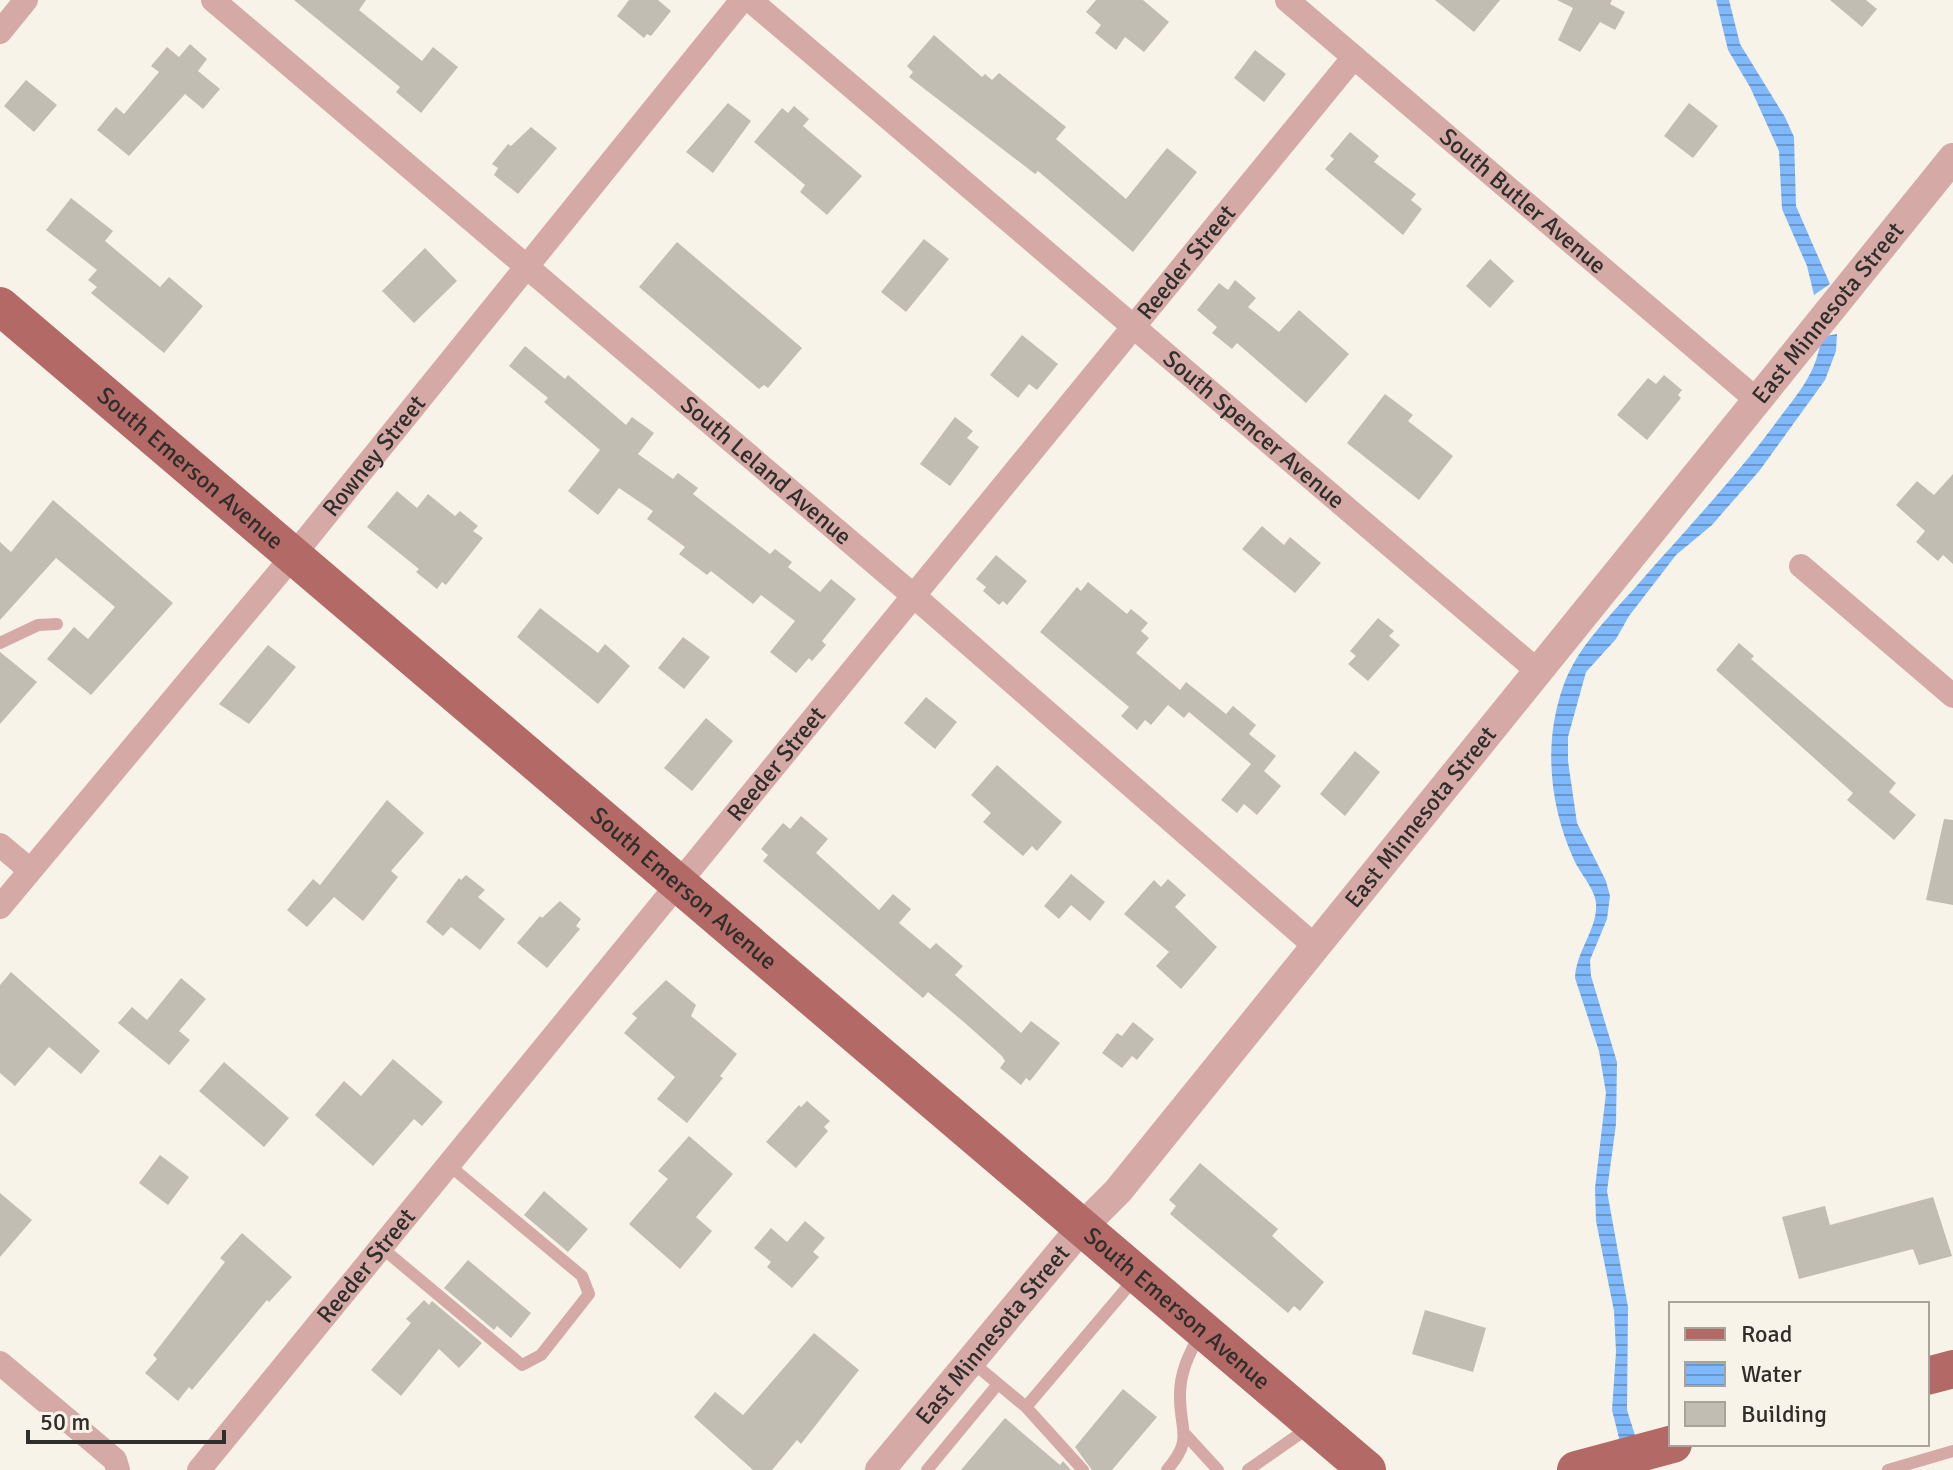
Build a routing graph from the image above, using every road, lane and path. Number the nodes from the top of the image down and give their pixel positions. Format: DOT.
graph roads {
  1 [pos="26,0"];
  2 [pos="213,0"];
  3 [pos="742,0"];
  4 [pos="750,0"];
  5 [pos="1287,0"];
  6 [pos="0,32"];
  7 [pos="1354,57"];
  8 [pos="1953,158"];
  9 [pos="526,266"];
  10 [pos="0,306"];
  11 [pos="1133,327"];
  12 [pos="1758,401"];
  13 [pos="293,556"];
  14 [pos="1801,566"];
  15 [pos="915,597"];
  16 [pos="57,624"];
  17 [pos="0,643"];
  18 [pos="1540,673"];
  19 [pos="1953,696"];
  20 [pos="0,845"];
  21 [pos="30,870"];
  22 [pos="681,885"];
  23 [pos="0,907"];
  24 [pos="1316,947"];
  25 [pos="450,1166"];
  26 [pos="1082,1227"];
  27 [pos="382,1248"];
  28 [pos="1138,1274"];
  29 [pos="1203,1330"];
  30 [pos="971,1361"];
  31 [pos="0,1363"];
  32 [pos="1953,1369"];
  33 [pos="1929,1375"];
  34 [pos="998,1384"];
  35 [pos="1026,1407"];
  36 [pos="1314,1425"];
  37 [pos="1186,1435"];
  38 [pos="1953,1451"];
  39 [pos="1644,1452"];
  40 [pos="882,1469"];
  41 [pos="118,1470"];
  42 [pos="199,1470"];
  43 [pos="927,1470"];
  44 [pos="1083,1470"];
  45 [pos="1167,1470"];
  46 [pos="1218,1470"];
  47 [pos="1248,1470"];
  48 [pos="1367,1470"];
  49 [pos="1576,1470"];
  50 [pos="1888,1470"];
  1 -- 6 [label="street"];
  2 -- 9 [label="street, South Leland Avenue"];
  3 -- 9 [label="street, Rowney Street"];
  4 -- 11 [label="street, South Spencer Avenue"];
  5 -- 7 [label="street, South Butler Avenue"];
  7 -- 11 [label="street, Reeder Street"];
  7 -- 12 [label="street, South Butler Avenue"];
  8 -- 12 [label="street, East Minnesota Street"];
  9 -- 13 [label="street, Rowney Street"];
  9 -- 15 [label="street, South Leland Avenue"];
  10 -- 13 [label="main road, South Emerson Avenue"];
  11 -- 15 [label="street, Reeder Street"];
  11 -- 18 [label="street, South Spencer Avenue"];
  12 -- 18 [label="street, East Minnesota Street"];
  13 -- 21 [label="street, Rowney Street"];
  13 -- 22 [label="main road, South Emerson Avenue"];
  14 -- 19 [label="street"];
  15 -- 22 [label="street, Reeder Street"];
  15 -- 24 [label="street, South Leland Avenue"];
  16 -- 17 [label="lane"];
  18 -- 24 [label="street, East Minnesota Street"];
  20 -- 21 [label="street"];
  21 -- 23 [label="street, Rowney Street"];
  22 -- 25 [label="street, Reeder Street"];
  22 -- 26 [label="main road, South Emerson Avenue"];
  24 -- 26 [label="street, East Minnesota Street"];
  25 -- 27 [label="street, Reeder Street"];
  25 -- 27 [label="lane"];
  26 -- 28 [label="main road, South Emerson Avenue"];
  26 -- 30 [label="street, East Minnesota Street"];
  27 -- 42 [label="street, Reeder Street"];
  28 -- 29 [label="main road, South Emerson Avenue"];
  28 -- 35 [label="lane"];
  29 -- 36 [label="main road, South Emerson Avenue"];
  29 -- 37 [label="lane"];
  30 -- 34 [label="lane"];
  30 -- 40 [label="street, East Minnesota Street"];
  31 -- 41 [label="street"];
  32 -- 33 [label="main road"];
  34 -- 35 [label="lane"];
  34 -- 43 [label="lane"];
  35 -- 44 [label="lane"];
  36 -- 47 [label="lane"];
  36 -- 48 [label="main road, South Emerson Avenue"];
  37 -- 45 [label="lane"];
  37 -- 46 [label="lane"];
  38 -- 50 [label="lane"];
  39 -- 49 [label="main road"];
}
